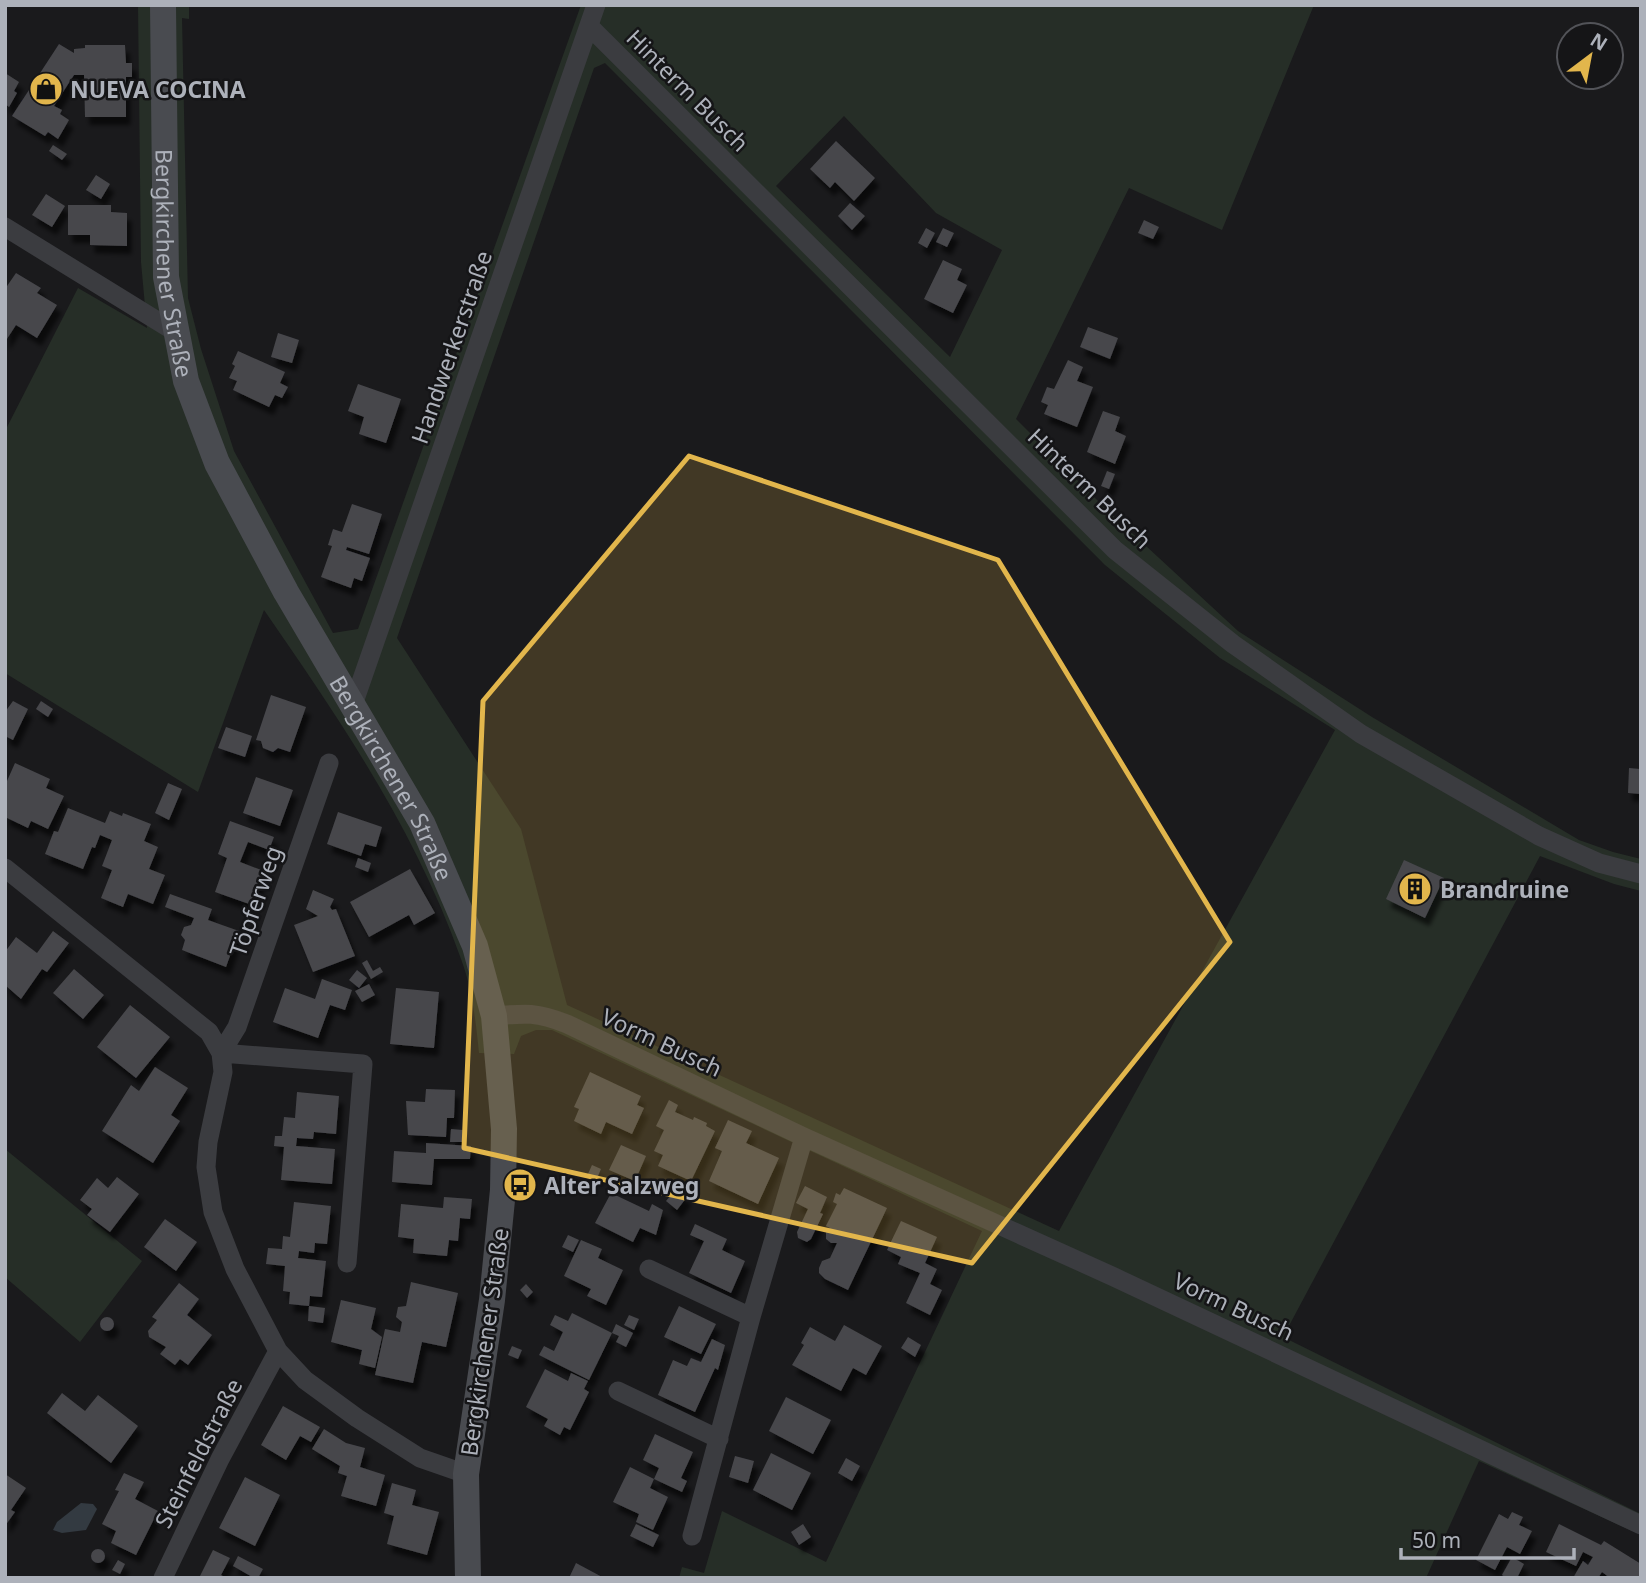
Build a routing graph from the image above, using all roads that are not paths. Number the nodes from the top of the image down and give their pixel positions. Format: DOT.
graph roads {
  1 [pos="163,5"];
  2 [pos="596,5"];
  3 [pos="589,26"];
  4 [pos="5,227"];
  5 [pos="177,334"];
  6 [pos="353,705"];
  7 [pos="330,763"];
  8 [pos="5,868"];
  9 [pos="1641,874"];
  10 [pos="494,1016"];
  11 [pos="221,1053"];
  12 [pos="804,1137"];
  13 [pos="347,1263"];
  14 [pos="649,1269"];
  15 [pos="751,1317"];
  16 [pos="278,1351"];
  17 [pos="618,1391"];
  18 [pos="719,1439"];
  19 [pos="466,1474"];
  20 [pos="1641,1525"];
  21 [pos="692,1536"];
  22 [pos="163,1578"];
  23 [pos="468,1578"];
  1 -- 5 [label="street, Bergkirchener Straße"];
  2 -- 3 [label="street, Handwerkerstraße"];
  3 -- 6 [label="street, Handwerkerstraße"];
  3 -- 9 [label="street, Hinterm Busch"];
  4 -- 5 [label="street"];
  5 -- 6 [label="street, Bergkirchener Straße"];
  6 -- 10 [label="street, Bergkirchener Straße"];
  7 -- 11 [label="street, Töpferweg"];
  8 -- 11 [label="street"];
  10 -- 12 [label="street, Vorm Busch"];
  10 -- 19 [label="street, Bergkirchener Straße"];
  11 -- 13 [label="street"];
  11 -- 16 [label="street"];
  12 -- 15 [label="street"];
  12 -- 20 [label="street, Vorm Busch"];
  14 -- 15 [label="street"];
  15 -- 18 [label="street"];
  16 -- 19 [label="street"];
  16 -- 22 [label="street, Steinfeldstraße"];
  17 -- 18 [label="street"];
  18 -- 21 [label="street"];
  19 -- 23 [label="street, Bergkirchener Straße"];
}
